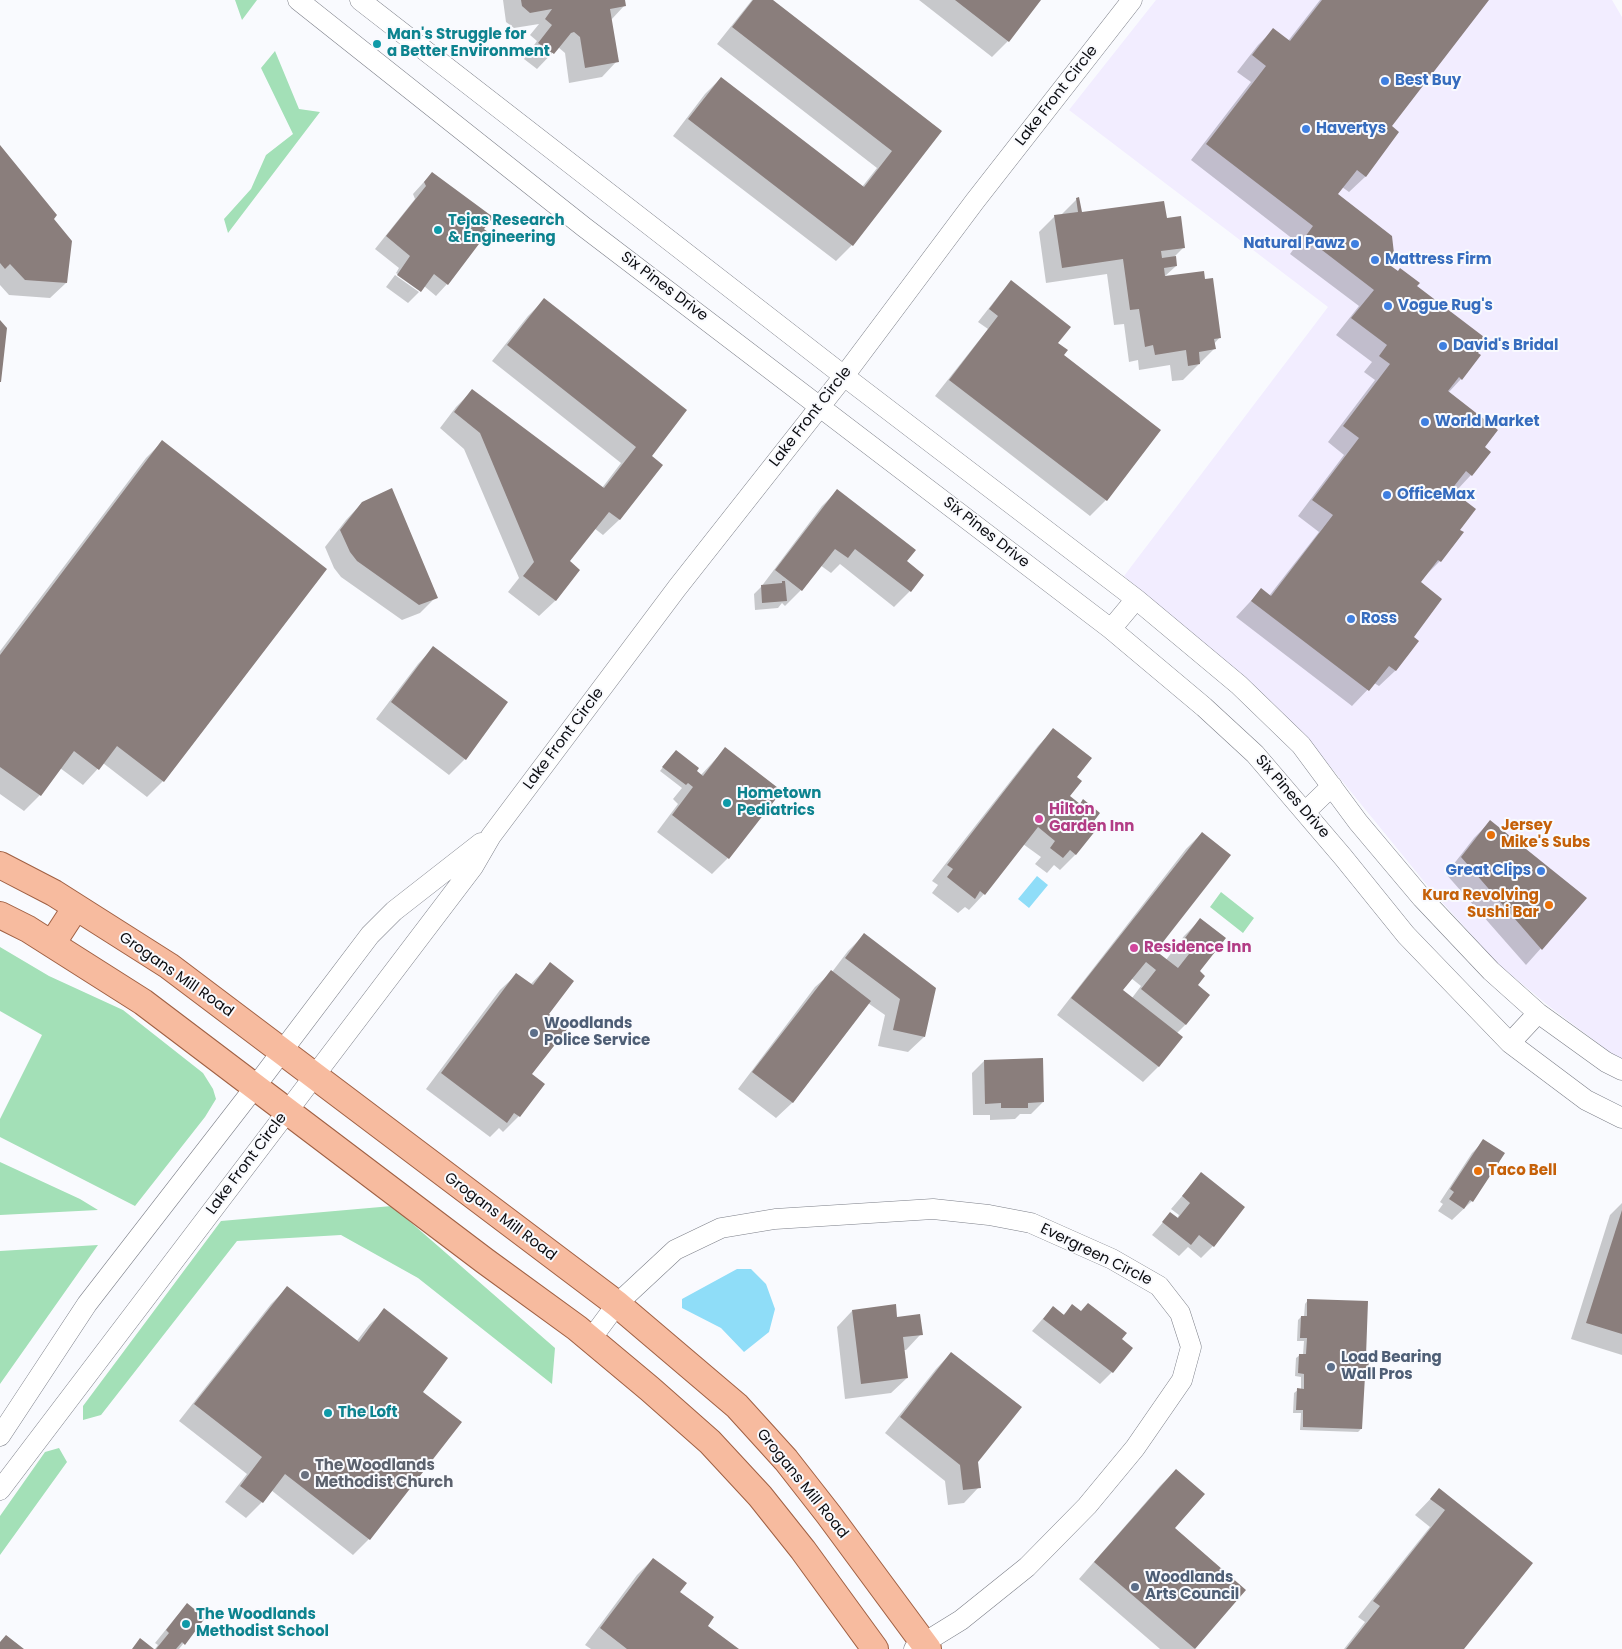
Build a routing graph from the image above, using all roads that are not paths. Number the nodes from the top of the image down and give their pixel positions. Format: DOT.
graph roads {
  1 [pos="298,0"];
  2 [pos="360,0"];
  3 [pos="1132,0"];
  4 [pos="844,376"];
  5 [pos="820,405"];
  6 [pos="1136,599"];
  7 [pos="1111,629"];
  8 [pos="1332,786"];
  9 [pos="1304,812"];
  10 [pos="491,836"];
  11 [pos="0,865"];
  12 [pos="76,907"];
  13 [pos="0,914"];
  14 [pos="52,944"];
  15 [pos="1538,1013"];
  16 [pos="1510,1043"];
  17 [pos="281,1051"];
  18 [pos="1622,1070"];
  19 [pos="313,1076"];
  20 [pos="255,1087"];
  21 [pos="287,1112"];
  22 [pos="1622,1118"];
  23 [pos="617,1304"];
  24 [pos="591,1339"];
  25 [pos="0,1436"];
  26 [pos="0,1490"];
  27 [pos="922,1647"];
  28 [pos="875,1649"];
  1 -- 5 [label="street, Six Pines Drive"];
  2 -- 4 [label="street"];
  3 -- 4 [label="street, Lake Front Circle"];
  4 -- 5 [label="street, Lake Front Circle"];
  4 -- 6 [label="street"];
  5 -- 7 [label="street, Six Pines Drive"];
  5 -- 10 [label="street, Lake Front Circle"];
  6 -- 7 [label="street"];
  6 -- 8 [label="street"];
  7 -- 9 [label="street, Six Pines Drive"];
  8 -- 9 [label="street"];
  8 -- 15 [label="street"];
  9 -- 16 [label="street, Six Pines Drive"];
  10 -- 17 [label="street, Lake Front Circle"];
  10 -- 19 [label="street, Lake Front Circle"];
  11 -- 12 [label="main road, Grogans Mill Road"];
  12 -- 14 [label="main road"];
  12 -- 17 [label="main road, Grogans Mill Road"];
  13 -- 14 [label="main road"];
  14 -- 20 [label="main road"];
  15 -- 16 [label="street"];
  15 -- 18 [label="street"];
  16 -- 22 [label="street, Six Pines Drive"];
  17 -- 19 [label="main road, Grogans Mill Road"];
  17 -- 20 [label="street, Lake Front Circle"];
  19 -- 21 [label="street, Lake Front Circle"];
  19 -- 23 [label="main road, Grogans Mill Road"];
  20 -- 21 [label="main road"];
  20 -- 25 [label="street, Lake Front Circle"];
  21 -- 24 [label="main road"];
  21 -- 26 [label="street, Lake Front Circle"];
  23 -- 24 [label="street, Evergreen Circle"];
  23 -- 27 [label="main road, Grogans Mill Road"];
  23 -- 27 [label="street, Evergreen Circle"];
  24 -- 28 [label="main road"];
}
